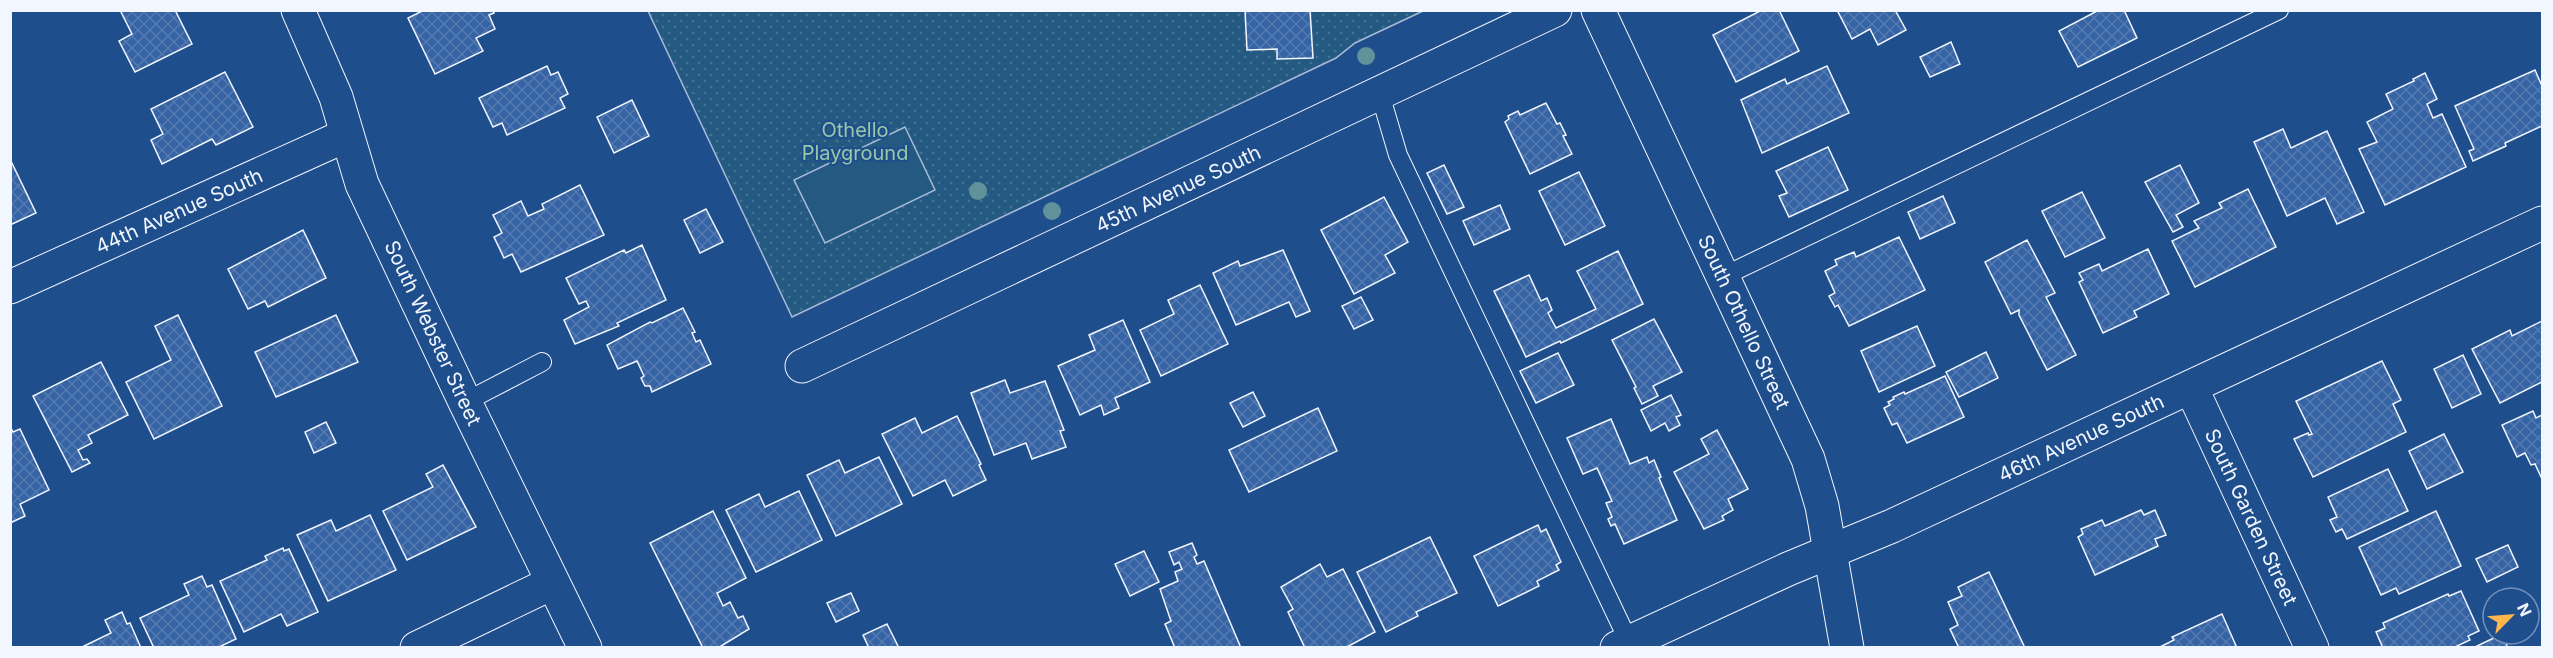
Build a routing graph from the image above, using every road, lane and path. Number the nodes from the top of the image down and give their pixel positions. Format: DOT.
graph roads {
  1 [pos="298,10"];
  2 [pos="1555,10"];
  3 [pos="1598,10"];
  4 [pos="2279,10"];
  5 [pos="1380,94"];
  6 [pos="347,135"];
  7 [pos="2542,223"];
  8 [pos="1722,277"];
  9 [pos="10,287"];
  10 [pos="542,362"];
  11 [pos="802,366"];
  12 [pos="2191,387"];
  13 [pos="465,402"];
  14 [pos="1831,551"];
  15 [pos="552,583"];
  16 [pos="1623,645"];
  17 [pos="417,648"];
  18 [pos="585,648"];
  19 [pos="1847,648"];
  20 [pos="2312,648"];
  1 -- 6 [label="street, South Webster Street"];
  2 -- 5 [label="street, 45th Avenue South"];
  3 -- 8 [label="street, South Othello Street"];
  4 -- 8 [label="lane"];
  5 -- 11 [label="street, 45th Avenue South"];
  5 -- 16 [label="lane"];
  6 -- 9 [label="street, 44th Avenue South"];
  6 -- 13 [label="street, South Webster Street"];
  7 -- 12 [label="street, 46th Avenue South"];
  8 -- 14 [label="street, South Othello Street"];
  10 -- 13 [label="lane"];
  12 -- 14 [label="street, 46th Avenue South"];
  12 -- 20 [label="street, South Garden Street"];
  13 -- 15 [label="street, South Webster Street"];
  14 -- 16 [label="street, 46th Avenue South"];
  14 -- 19 [label="street, South Othello Street"];
  15 -- 17 [label="street"];
  15 -- 18 [label="street, South Webster Street"];
}
